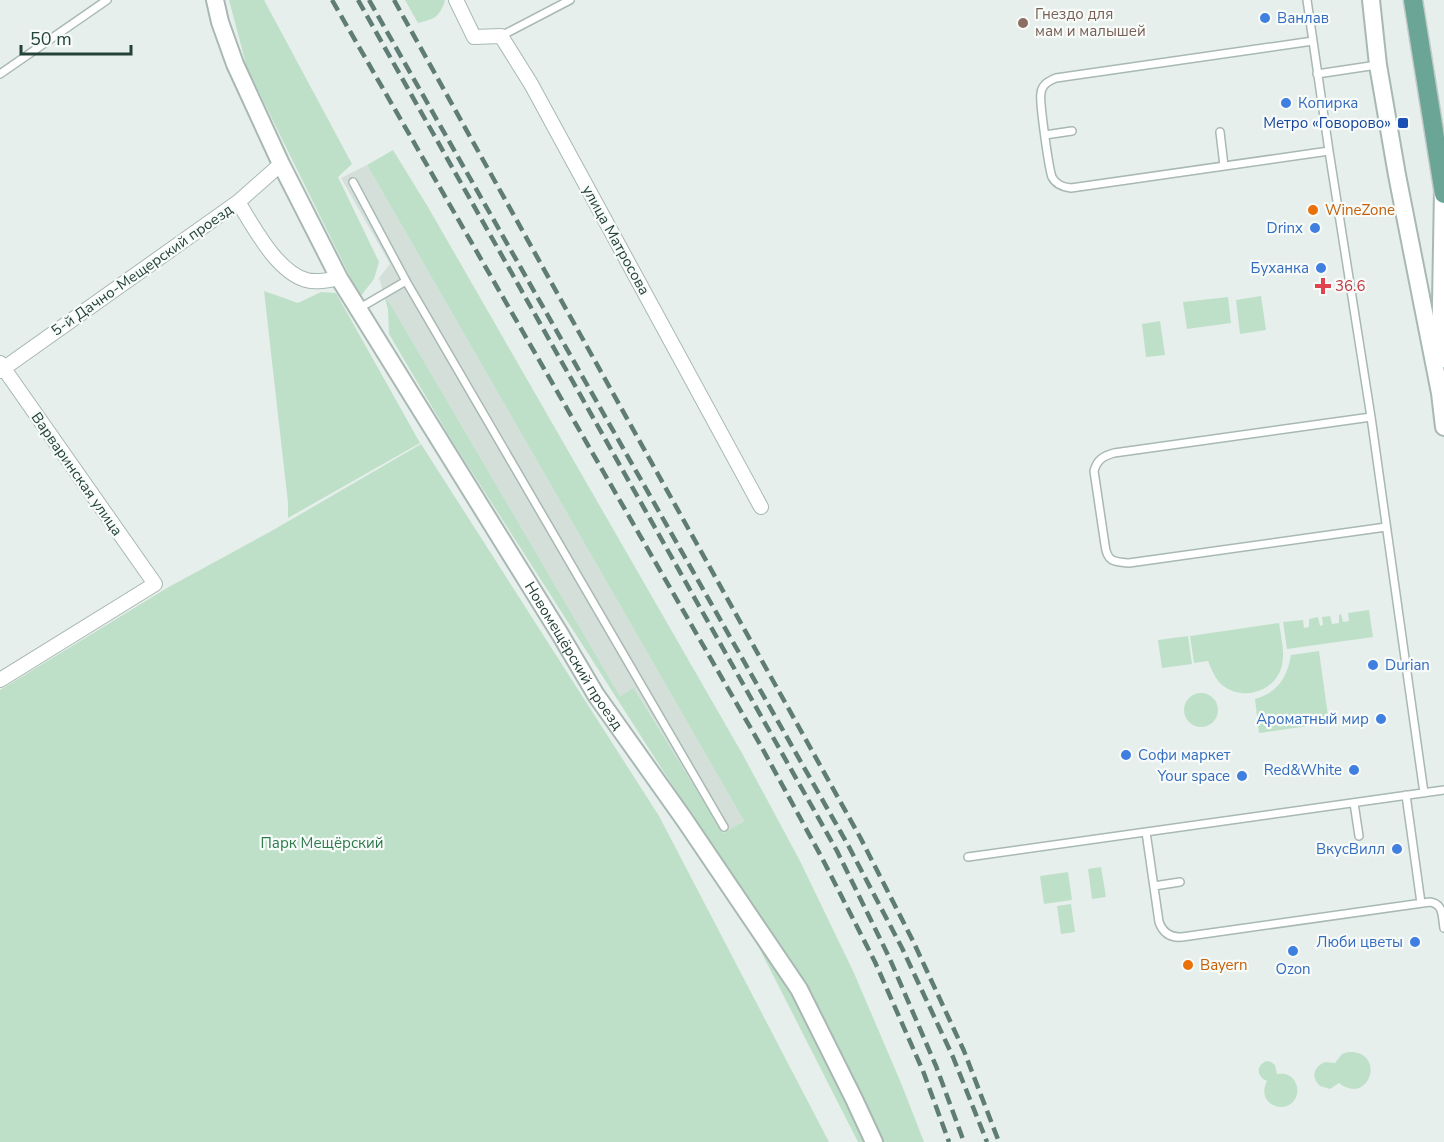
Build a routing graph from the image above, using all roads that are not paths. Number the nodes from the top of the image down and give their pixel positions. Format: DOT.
graph roads {
  1 [pos="107,0"];
  2 [pos="215,0"];
  3 [pos="456,0"];
  4 [pos="570,0"];
  5 [pos="1307,0"];
  6 [pos="1371,0"];
  7 [pos="1413,0"];
  8 [pos="501,36"];
  9 [pos="1313,41"];
  10 [pos="1378,65"];
  11 [pos="0,74"];
  12 [pos="1317,74"];
  13 [pos="1072,131"];
  14 [pos="1220,132"];
  15 [pos="1045,135"];
  16 [pos="1329,152"];
  17 [pos="281,164"];
  18 [pos="1224,166"];
  19 [pos="353,182"];
  20 [pos="1443,190"];
  21 [pos="1444,194"];
  22 [pos="238,202"];
  23 [pos="339,278"];
  24 [pos="406,280"];
  25 [pos="358,309"];
  26 [pos="1,368"];
  27 [pos="1440,393"];
  28 [pos="1371,417"];
  29 [pos="1444,427"];
  30 [pos="760,507"];
  31 [pos="1386,527"];
  32 [pos="0,680"];
  33 [pos="1444,790"];
  34 [pos="1424,793"];
  35 [pos="1406,795"];
  36 [pos="1354,802"];
  37 [pos="724,827"];
  38 [pos="1146,832"];
  39 [pos="1359,836"];
  40 [pos="968,857"];
  41 [pos="1180,882"];
  42 [pos="1154,886"];
  43 [pos="1421,903"];
  44 [pos="1444,928"];
  45 [pos="874,1142"];
  1 -- 11 [label="lane"];
  2 -- 17 [label="street, Новомещёрский проезд"];
  3 -- 8 [label="street"];
  4 -- 8 [label="lane"];
  5 -- 9 [label="lane"];
  6 -- 10 [label="street"];
  7 -- 20 [label="main road"];
  8 -- 30 [label="street, улица Матросова"];
  9 -- 12 [label="lane"];
  9 -- 15 [label="lane"];
  10 -- 12 [label="lane"];
  10 -- 27 [label="street"];
  12 -- 16 [label="lane"];
  13 -- 15 [label="lane"];
  14 -- 18 [label="lane"];
  15 -- 18 [label="lane"];
  16 -- 18 [label="lane"];
  16 -- 28 [label="lane"];
  17 -- 22 [label="street, 5-й Дачно-Мещерский проезд"];
  17 -- 23 [label="street, Новомещёрский проезд"];
  19 -- 24 [label="lane"];
  20 -- 21 [label="main road"];
  20 -- 27 [label="street"];
  22 -- 23 [label="street"];
  22 -- 26 [label="street, 5-й Дачно-Мещерский проезд"];
  23 -- 25 [label="street, Новомещёрский проезд"];
  24 -- 25 [label="lane"];
  24 -- 37 [label="lane"];
  25 -- 45 [label="street, Новомещёрский проезд"];
  26 -- 32 [label="street, Варваринская улица"];
  27 -- 29 [label="street"];
  28 -- 31 [label="lane"];
  28 -- 31 [label="lane"];
  31 -- 34 [label="lane"];
  33 -- 34 [label="lane"];
  34 -- 35 [label="lane"];
  35 -- 36 [label="lane"];
  35 -- 43 [label="lane"];
  36 -- 38 [label="lane"];
  36 -- 39 [label="lane"];
  38 -- 40 [label="lane"];
  38 -- 42 [label="lane"];
  41 -- 42 [label="lane"];
  42 -- 43 [label="lane"];
  43 -- 44 [label="lane"];
}
